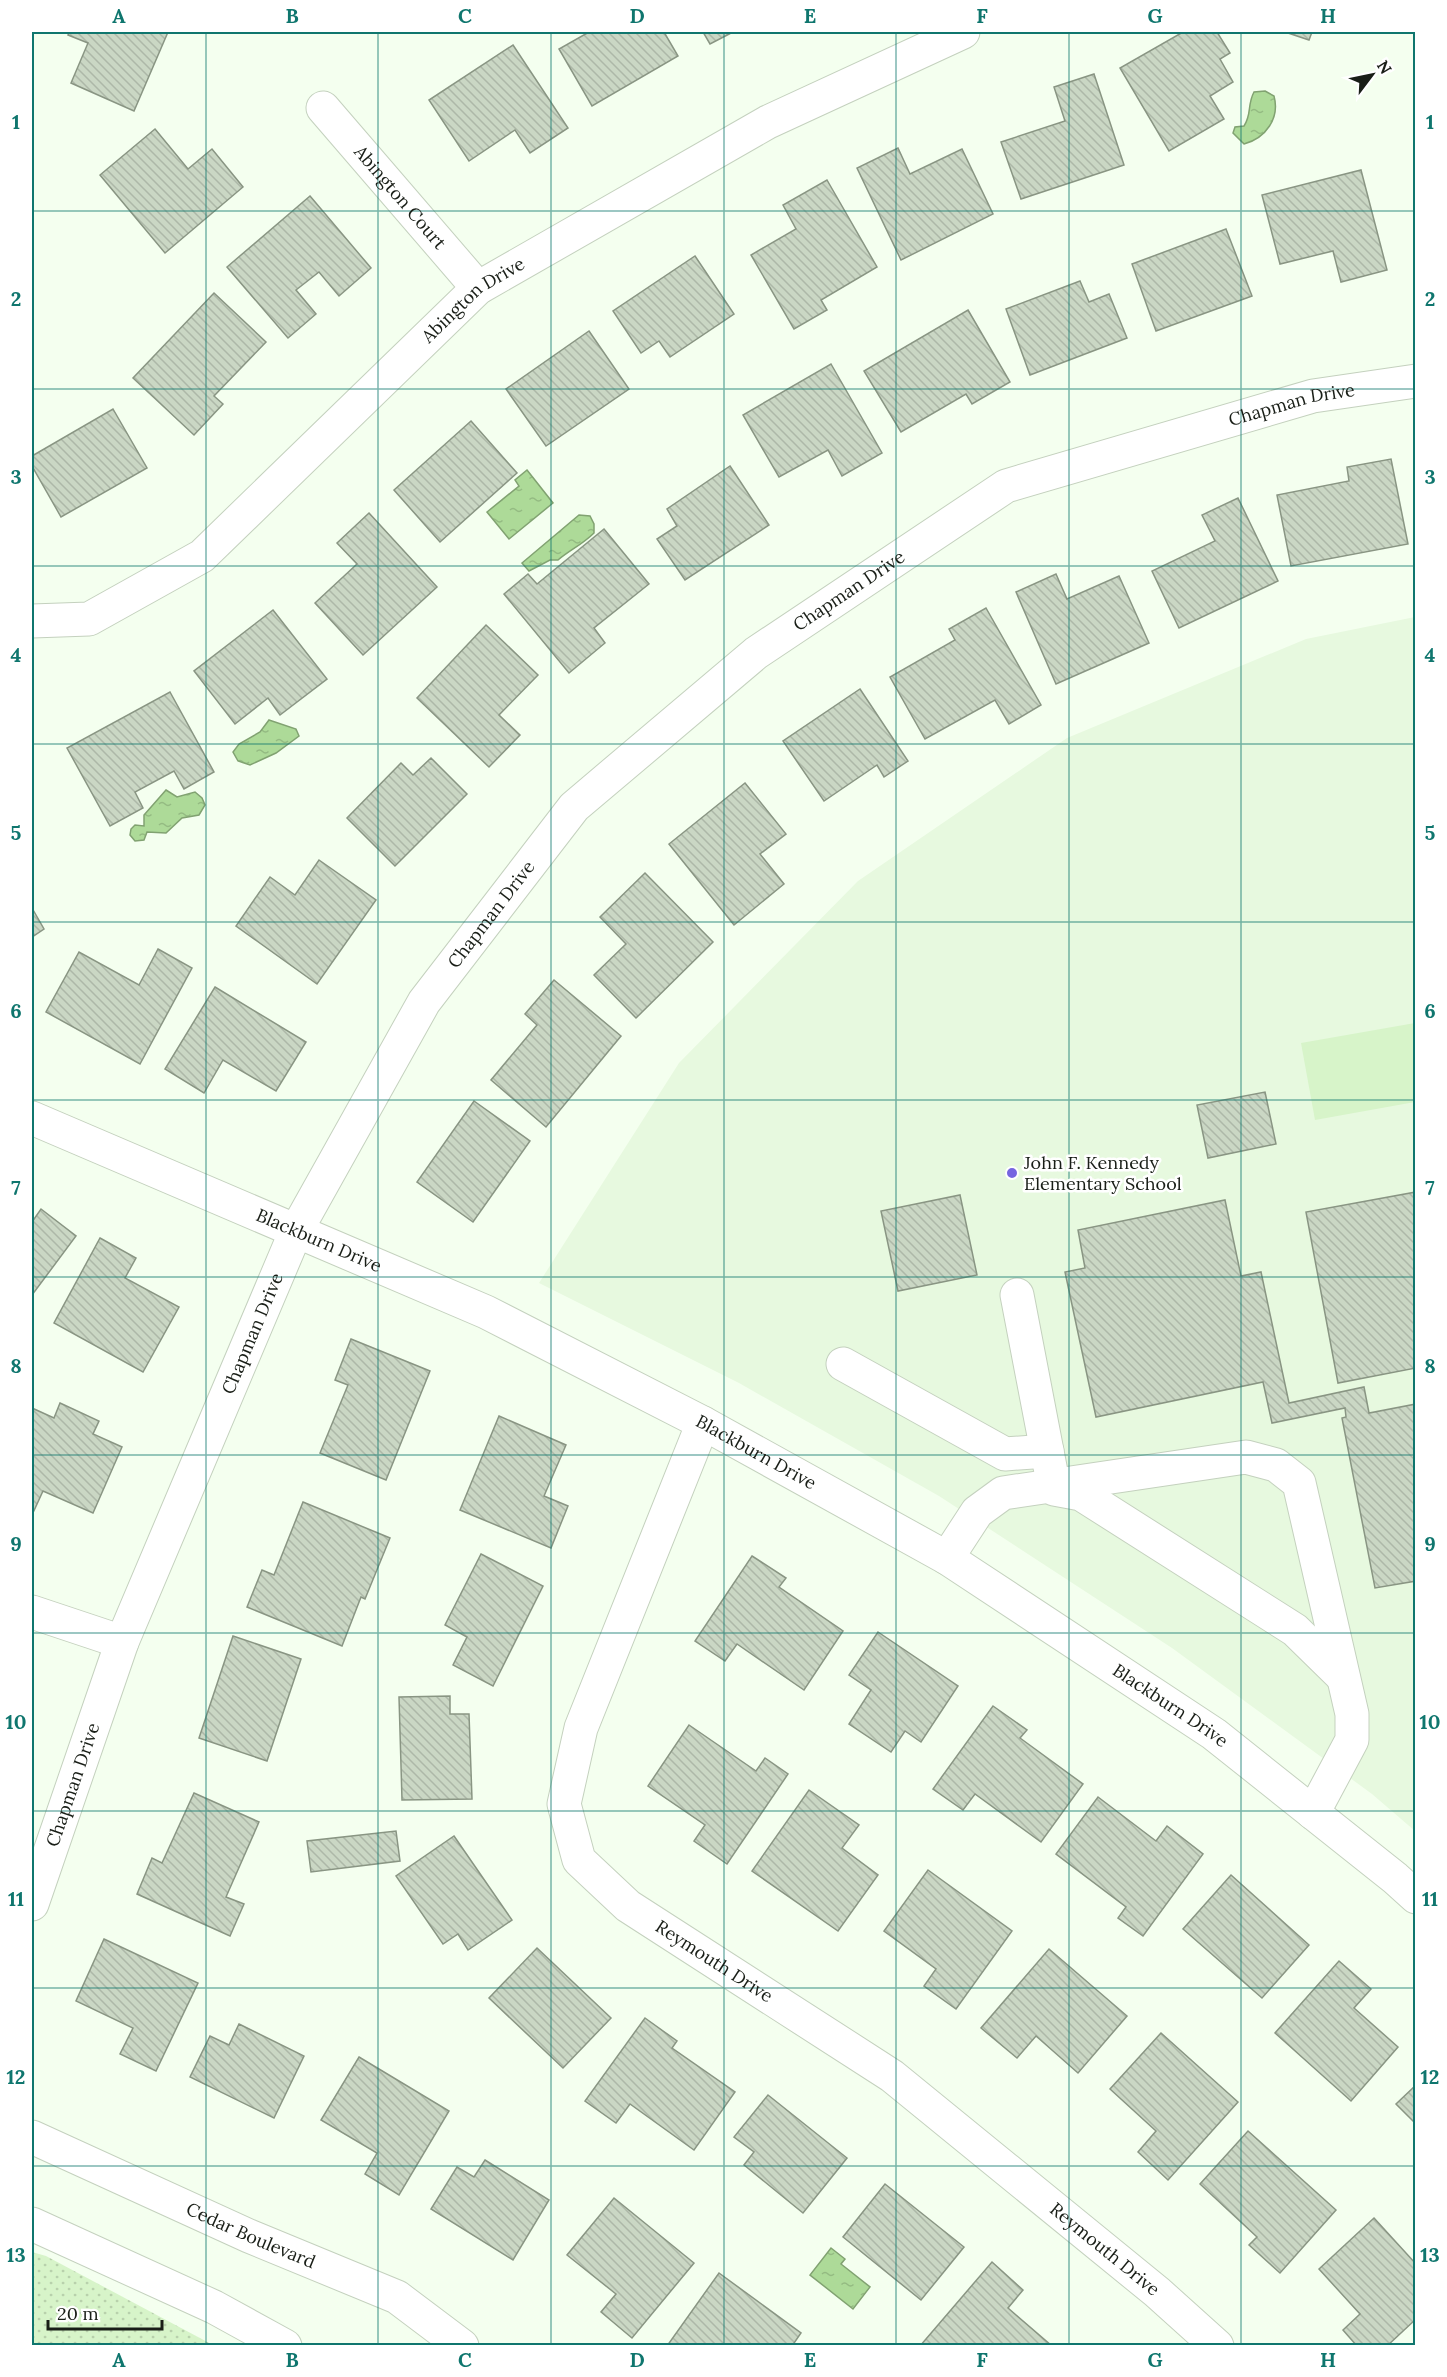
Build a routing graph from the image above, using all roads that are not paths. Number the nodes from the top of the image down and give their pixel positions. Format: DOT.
graph roads {
  1 [pos="963,32"];
  2 [pos="323,108"];
  3 [pos="478,288"];
  4 [pos="1416,381"];
  5 [pos="32,621"];
  6 [pos="32,1118"];
  7 [pos="296,1231"];
  8 [pos="1017,1295"];
  9 [pos="843,1364"];
  10 [pos="704,1423"];
  11 [pos="1047,1451"];
  12 [pos="1048,1486"];
  13 [pos="947,1558"];
  14 [pos="32,1612"];
  15 [pos="122,1642"];
  16 [pos="1343,1677"];
  17 [pos="1313,1813"];
  18 [pos="1416,1897"];
  19 [pos="32,1904"];
  20 [pos="32,2137"];
  21 [pos="32,2224"];
  22 [pos="285,2346"];
  23 [pos="462,2346"];
  24 [pos="1217,2346"];
  1 -- 3 [label="street, Abington Drive"];
  2 -- 3 [label="street, Abington Court"];
  3 -- 5 [label="street, Abington Drive"];
  4 -- 7 [label="street, Chapman Drive"];
  6 -- 7 [label="street, Blackburn Drive"];
  7 -- 10 [label="street, Blackburn Drive"];
  7 -- 15 [label="street, Chapman Drive"];
  8 -- 11 [label="street"];
  9 -- 11 [label="street"];
  10 -- 13 [label="street, Blackburn Drive"];
  10 -- 24 [label="street, Reymouth Drive"];
  11 -- 12 [label="street"];
  12 -- 13 [label="street"];
  12 -- 16 [label="street"];
  12 -- 16 [label="street"];
  13 -- 17 [label="street, Blackburn Drive"];
  14 -- 15 [label="street"];
  15 -- 19 [label="street, Chapman Drive"];
  16 -- 17 [label="street"];
  17 -- 18 [label="street, Blackburn Drive"];
  20 -- 23 [label="street, Cedar Boulevard"];
  21 -- 22 [label="street"];
}
